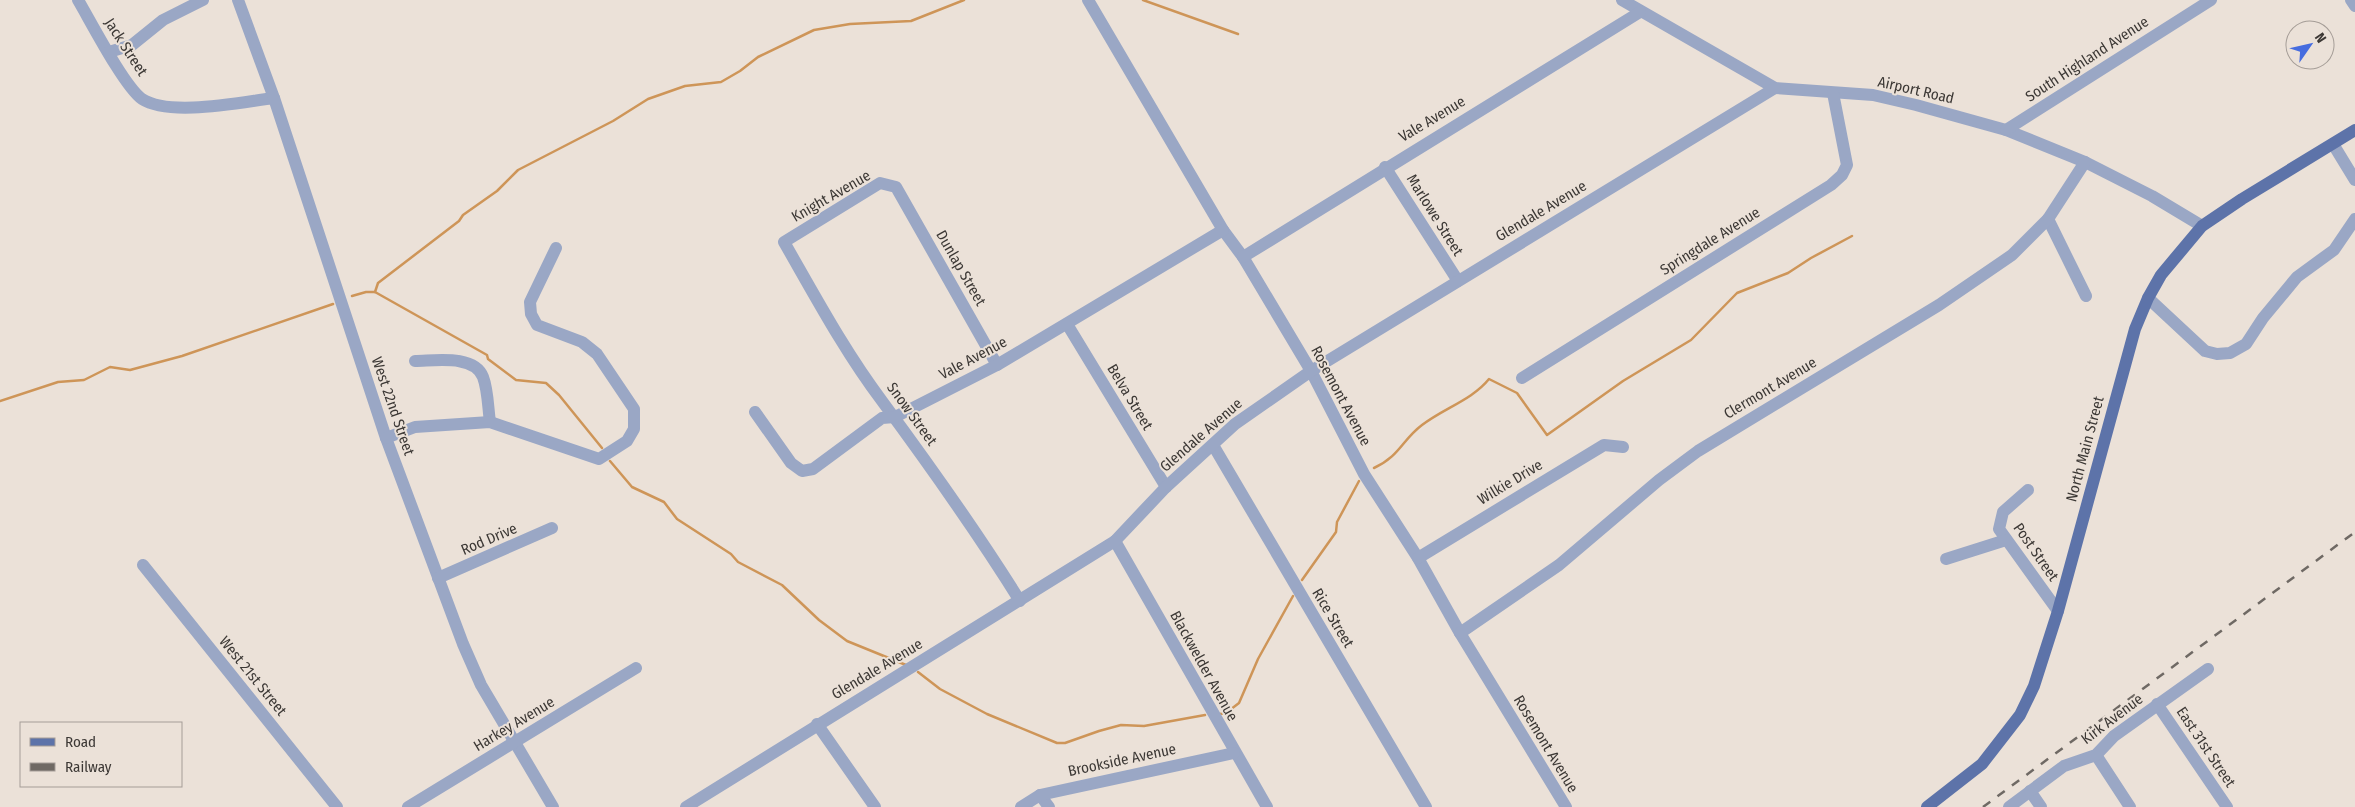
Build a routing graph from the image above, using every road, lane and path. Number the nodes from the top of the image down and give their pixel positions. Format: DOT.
graph roads {
  1 [pos="78,0"];
  2 [pos="203,0"];
  3 [pos="238,0"];
  4 [pos="1088,0"];
  5 [pos="1622,0"];
  6 [pos="2211,0"];
  7 [pos="2351,0"];
  8 [pos="2355,6"];
  9 [pos="1640,12"];
  10 [pos="109,52"];
  11 [pos="1775,88"];
  12 [pos="1834,93"];
  13 [pos="274,98"];
  14 [pos="2006,130"];
  15 [pos="2355,130"];
  16 [pos="2333,144"];
  17 [pos="2085,162"];
  18 [pos="1385,167"];
  19 [pos="2355,180"];
  20 [pos="896,186"];
  21 [pos="2048,219"];
  22 [pos="2355,219"];
  23 [pos="2202,226"];
  24 [pos="1224,230"];
  25 [pos="784,242"];
  26 [pos="556,248"];
  27 [pos="1242,256"];
  28 [pos="1458,281"];
  29 [pos="2086,296"];
  30 [pos="2148,298"];
  31 [pos="1067,324"];
  32 [pos="415,360"];
  33 [pos="997,365"];
  34 [pos="1311,371"];
  35 [pos="1522,378"];
  36 [pos="755,412"];
  37 [pos="895,417"];
  38 [pos="490,422"];
  39 [pos="386,438"];
  40 [pos="1213,445"];
  41 [pos="1623,447"];
  42 [pos="1166,487"];
  43 [pos="2028,490"];
  44 [pos="552,528"];
  45 [pos="2006,540"];
  46 [pos="1115,541"];
  47 [pos="1418,558"];
  48 [pos="1946,559"];
  49 [pos="143,565"];
  50 [pos="438,578"];
  51 [pos="1020,601"];
  52 [pos="2058,611"];
  53 [pos="1460,633"];
  54 [pos="636,668"];
  55 [pos="2208,669"];
  56 [pos="2157,704"];
  57 [pos="817,724"];
  58 [pos="515,742"];
  59 [pos="1234,753"];
  60 [pos="2096,755"];
  61 [pos="2030,791"];
  62 [pos="1040,794"];
  63 [pos="337,807"];
  64 [pos="408,807"];
  65 [pos="553,807"];
  66 [pos="686,807"];
  67 [pos="875,807"];
  68 [pos="1021,807"];
  69 [pos="1049,807"];
  70 [pos="1266,807"];
  71 [pos="1426,807"];
  72 [pos="1566,807"];
  73 [pos="1927,807"];
  74 [pos="2009,807"];
  75 [pos="2041,807"];
  76 [pos="2130,807"];
  77 [pos="2227,807"];
  1 -- 10 [label="street, Jack Street"];
  2 -- 10 [label="street"];
  3 -- 13 [label="street, West 22nd Street"];
  4 -- 24 [label="street, Rosemont Avenue"];
  5 -- 9 [label="street, Airport Road"];
  6 -- 14 [label="street, South Highland Avenue"];
  7 -- 8 [label="street"];
  9 -- 11 [label="street, Airport Road"];
  9 -- 18 [label="street, Vale Avenue"];
  10 -- 13 [label="street, Jack Street"];
  11 -- 12 [label="street, Airport Road"];
  11 -- 28 [label="street, Glendale Avenue"];
  12 -- 14 [label="street, Airport Road"];
  12 -- 35 [label="street, Springdale Avenue"];
  13 -- 39 [label="street, West 22nd Street"];
  14 -- 17 [label="street, Airport Road"];
  15 -- 16 [label="main road, North Main Street"];
  16 -- 19 [label="street"];
  16 -- 23 [label="main road, North Main Street"];
  17 -- 21 [label="street, Clermont Avenue"];
  17 -- 23 [label="street, Airport Road"];
  18 -- 27 [label="street, Vale Avenue"];
  18 -- 28 [label="street, Marlowe Street"];
  20 -- 25 [label="street, Knight Avenue"];
  20 -- 33 [label="street, Dunlap Street"];
  21 -- 29 [label="street"];
  21 -- 53 [label="street, Clermont Avenue"];
  22 -- 30 [label="street"];
  23 -- 30 [label="main road, North Main Street"];
  24 -- 27 [label="street, Rosemont Avenue"];
  24 -- 31 [label="street, Vale Avenue"];
  25 -- 37 [label="street, Snow Street"];
  26 -- 38 [label="street"];
  27 -- 34 [label="street, Rosemont Avenue"];
  28 -- 34 [label="street, Glendale Avenue"];
  30 -- 52 [label="main road, North Main Street"];
  31 -- 33 [label="street, Vale Avenue"];
  31 -- 42 [label="street, Belva Street"];
  32 -- 38 [label="street"];
  33 -- 37 [label="street, Vale Avenue"];
  34 -- 40 [label="street, Glendale Avenue"];
  34 -- 47 [label="street, Rosemont Avenue"];
  36 -- 37 [label="street, Vale Avenue"];
  37 -- 51 [label="street, Snow Street"];
  38 -- 39 [label="street"];
  39 -- 50 [label="street, West 22nd Street"];
  40 -- 42 [label="street, Glendale Avenue"];
  40 -- 71 [label="street, Rice Street"];
  41 -- 47 [label="street, Wilkie Drive"];
  42 -- 46 [label="street, Glendale Avenue"];
  43 -- 45 [label="street, Post Street"];
  44 -- 50 [label="street, Rod Drive"];
  45 -- 48 [label="street"];
  45 -- 52 [label="street, Post Street"];
  46 -- 51 [label="street, Glendale Avenue"];
  46 -- 59 [label="street, Blackwelder Avenue"];
  47 -- 53 [label="street, Rosemont Avenue"];
  49 -- 63 [label="street, West 21st Street"];
  50 -- 58 [label="street, West 22nd Street"];
  51 -- 57 [label="street, Glendale Avenue"];
  52 -- 73 [label="main road, North Main Street"];
  53 -- 72 [label="street, Rosemont Avenue"];
  54 -- 58 [label="street, Harkey Avenue"];
  55 -- 56 [label="street, Kirk Avenue"];
  56 -- 60 [label="street, Kirk Avenue"];
  56 -- 77 [label="street, East 31st Street"];
  57 -- 66 [label="street, Glendale Avenue"];
  57 -- 67 [label="street"];
  58 -- 64 [label="street, Harkey Avenue"];
  58 -- 65 [label="street, West 22nd Street"];
  59 -- 62 [label="street, Brookside Avenue"];
  59 -- 70 [label="street, Blackwelder Avenue"];
  60 -- 61 [label="street, Kirk Avenue"];
  60 -- 76 [label="street"];
  61 -- 74 [label="street, Kirk Avenue"];
  61 -- 75 [label="street"];
  62 -- 68 [label="street, Brookside Avenue"];
  62 -- 69 [label="street"];
}
